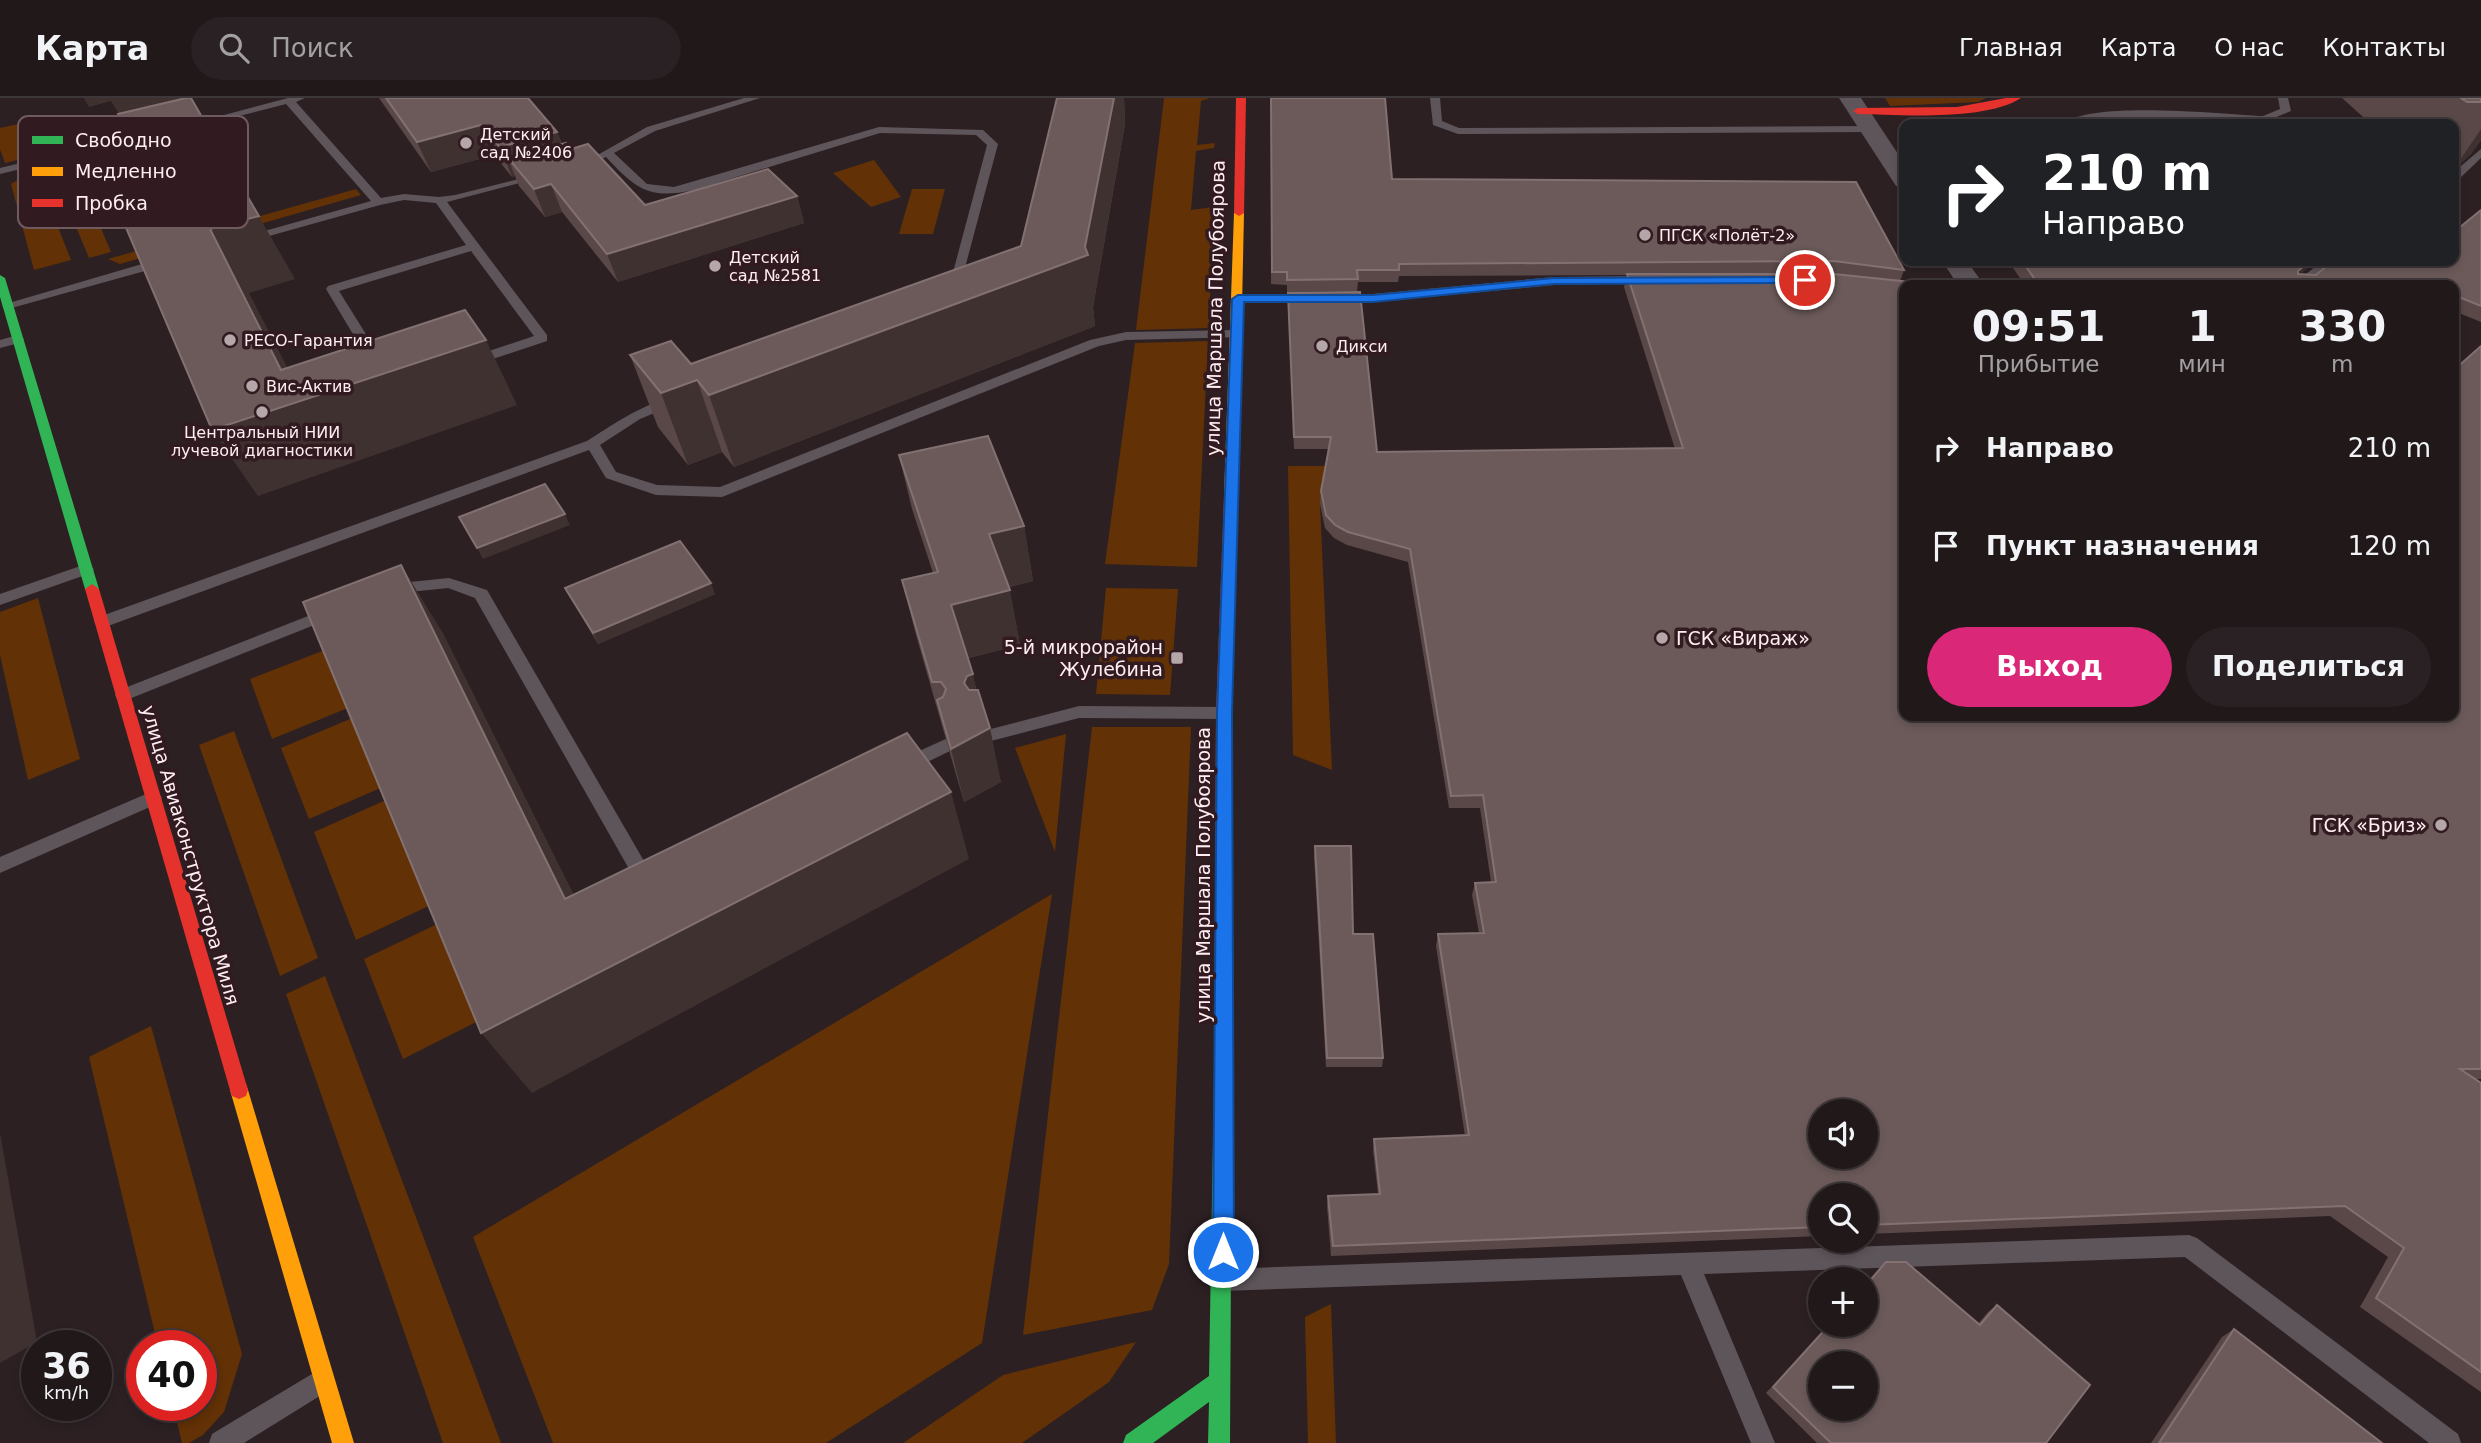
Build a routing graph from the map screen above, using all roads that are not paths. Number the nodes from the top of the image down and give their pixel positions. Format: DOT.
graph roads {
  1 [pos="755,98"];
  2 [pos="1241,98"];
  3 [pos="1435,98"];
  4 [pos="2016,98"];
  5 [pos="2283,98"];
  6 [pos="295,100"];
  7 [pos="1859,113"];
  8 [pos="229,116"];
  9 [pos="2078,119"];
  10 [pos="2264,119"];
  11 [pos="2264,119"];
  12 [pos="2481,152"];
  13 [pos="608,153"];
  14 [pos="582,163"];
  15 [pos="18,167"];
  16 [pos="557,170"];
  17 [pos="0,171"];
  18 [pos="1899,173"];
  19 [pos="2459,173"];
  20 [pos="439,200"];
  21 [pos="378,202"];
  22 [pos="235,242"];
  23 [pos="475,246"];
  24 [pos="183,257"];
  25 [pos="2325,266"];
  26 [pos="0,278"];
  27 [pos="1656,280"];
  28 [pos="2305,280"];
  29 [pos="1238,299"];
  30 [pos="939,304"];
  31 [pos="8,305"];
  32 [pos="1237,334"];
  33 [pos="18,339"];
  34 [pos="0,344"];
  35 [pos="455,368"];
  36 [pos="385,377"];
  37 [pos="686,397"];
  38 [pos="592,444"];
  39 [pos="86,569"];
  40 [pos="370,597"];
  41 [pos="0,600"];
  42 [pos="346,607"];
  43 [pos="102,622"];
  44 [pos="123,695"];
  45 [pos="1224,713"];
  46 [pos="987,736"];
  47 [pos="948,744"];
  48 [pos="886,774"];
  49 [pos="153,798"];
  50 [pos="0,866"];
  51 [pos="662,882"];
  52 [pos="1688,1264"];
  53 [pos="1223,1280"];
  54 [pos="323,1380"];
  55 [pos="1221,1380"];
  56 [pos="221,1443"];
  57 [pos="343,1443"];
  58 [pos="1135,1443"];
  59 [pos="1219,1443"];
  60 [pos="1763,1443"];
  61 [pos="2449,1443"];
  1 -- 13 [label="lane"];
  2 -- 29 [label="street, улица Маршала Полубоярова"];
  3 -- 7 [label="lane"];
  4 -- 7 [label="street"];
  5 -- 11 [label="lane"];
  6 -- 8 [label="lane"];
  6 -- 21 [label="lane"];
  7 -- 18 [label="street"];
  9 -- 10 [label="lane"];
  12 -- 19 [label="lane"];
  13 -- 14 [label="lane"];
  13 -- 30 [label="lane"];
  15 -- 17 [label="lane"];
  16 -- 20 [label="lane"];
  20 -- 21 [label="lane"];
  20 -- 23 [label="lane"];
  21 -- 22 [label="lane"];
  23 -- 35 [label="lane"];
  23 -- 36 [label="lane"];
  24 -- 31 [label="lane"];
  25 -- 28 [label="lane"];
  26 -- 31 [label="street, улица Авиаконструктора Миля"];
  27 -- 29 [label="lane"];
  29 -- 32 [label="street, улица Маршала Полубоярова"];
  31 -- 33 [label="street, улица Авиаконструктора Миля"];
  32 -- 38 [label="lane"];
  32 -- 45 [label="street, улица Маршала Полубоярова"];
  33 -- 34 [label="lane"];
  33 -- 39 [label="street, улица Авиаконструктора Миля"];
  37 -- 38 [label="lane"];
  38 -- 43 [label="lane"];
  39 -- 41 [label="lane"];
  39 -- 43 [label="street, улица Авиаконструктора Миля"];
  40 -- 51 [label="lane"];
  42 -- 44 [label="lane"];
  43 -- 44 [label="street, улица Авиаконструктора Миля"];
  44 -- 49 [label="street, улица Авиаконструктора Миля"];
  45 -- 46 [label="lane"];
  45 -- 53 [label="street, улица Маршала Полубоярова"];
  47 -- 48 [label="lane"];
  49 -- 50 [label="lane"];
  49 -- 54 [label="street, улица Авиаконструктора Миля"];
  52 -- 53 [label="lane"];
  52 -- 60 [label="lane"];
  52 -- 61 [label="lane"];
  53 -- 55 [label="street, улица Маршала Полубоярова"];
  54 -- 56 [label="lane"];
  54 -- 57 [label="street, улица Авиаконструктора Миля"];
  55 -- 58 [label="street"];
  55 -- 59 [label="street, улица Маршала Полубоярова"];
}
